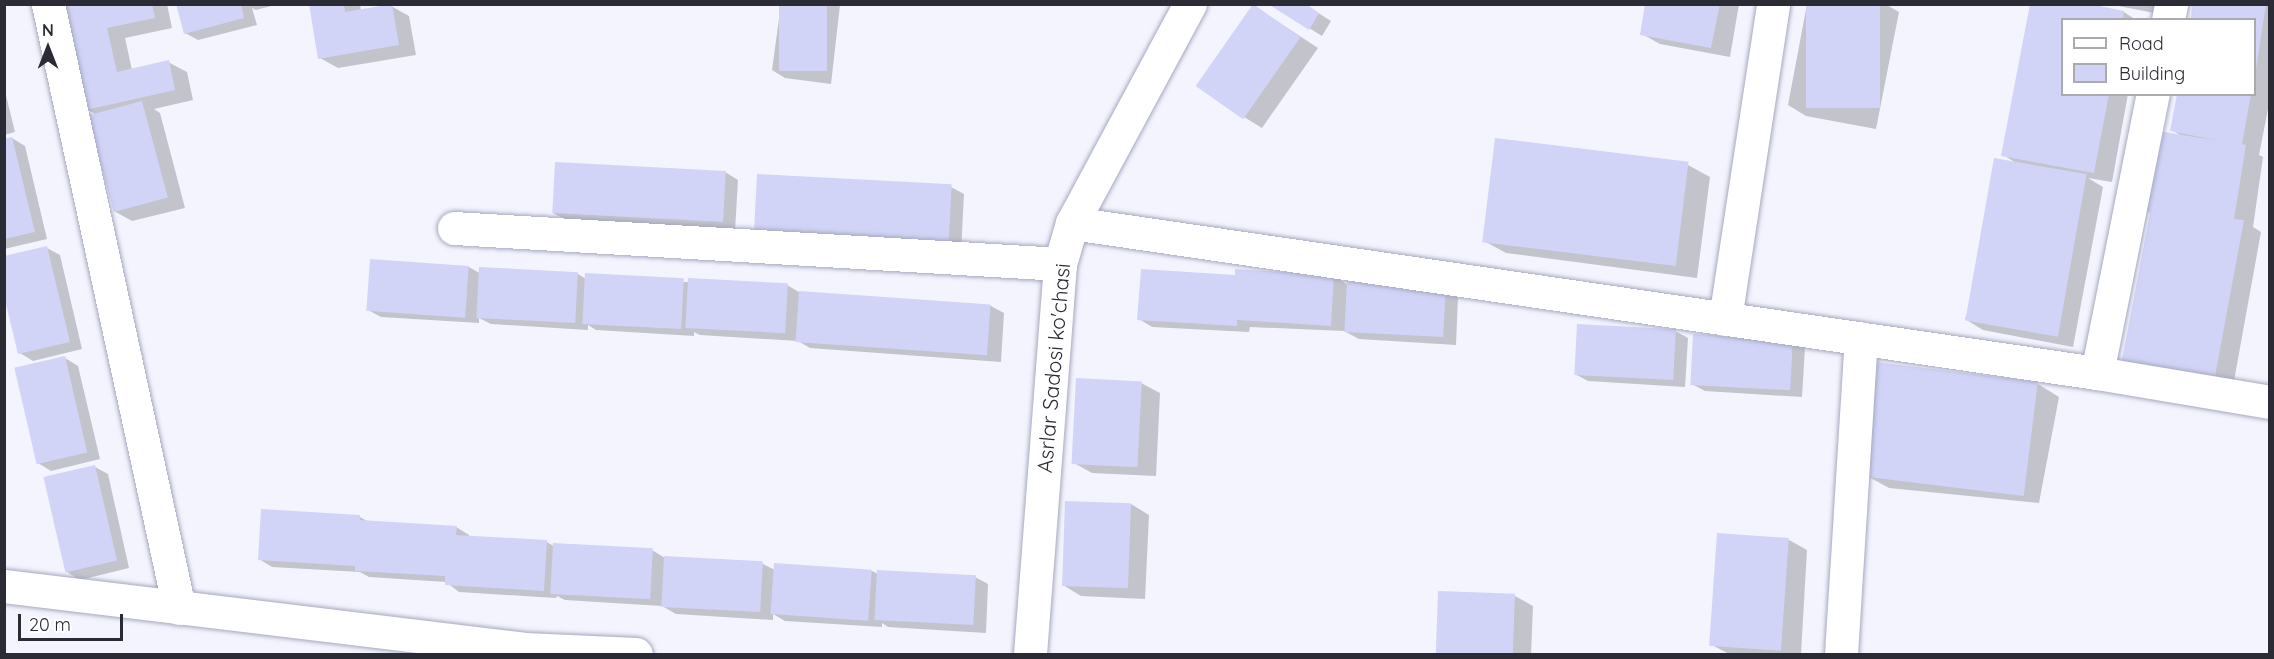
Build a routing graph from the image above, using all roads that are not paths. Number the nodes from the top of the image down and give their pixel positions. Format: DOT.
graph roads {
  1 [pos="48,4"];
  2 [pos="1773,4"];
  3 [pos="1183,7"];
  4 [pos="2153,96"];
  5 [pos="1072,223"];
  6 [pos="454,228"];
  7 [pos="1060,264"];
  8 [pos="1725,319"];
  9 [pos="1862,339"];
  10 [pos="2097,373"];
  11 [pos="2270,402"];
  12 [pos="4,586"];
  13 [pos="179,608"];
  14 [pos="525,652"];
  15 [pos="636,654"];
  16 [pos="1030,654"];
  17 [pos="1841,654"];
  1 -- 13 [label="street"];
  2 -- 8 [label="street"];
  3 -- 5 [label="street, Asrlar Sadosi ko'chasi"];
  4 -- 10 [label="street"];
  5 -- 7 [label="street, Asrlar Sadosi ko'chasi"];
  5 -- 8 [label="street"];
  6 -- 7 [label="street"];
  7 -- 16 [label="street, Asrlar Sadosi ko'chasi"];
  8 -- 9 [label="street"];
  9 -- 10 [label="street"];
  9 -- 17 [label="street"];
  10 -- 11 [label="street"];
  12 -- 13 [label="street"];
  13 -- 14 [label="street"];
  14 -- 15 [label="street"];
}
